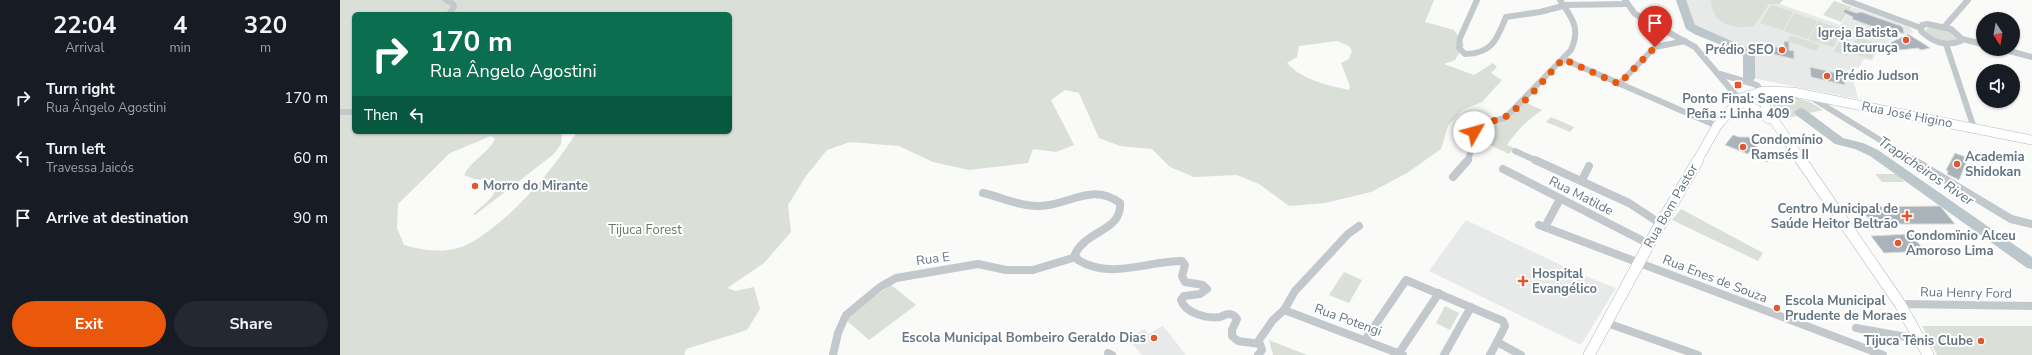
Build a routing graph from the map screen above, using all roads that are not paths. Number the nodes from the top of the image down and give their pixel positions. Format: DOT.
graph roads {
  1 [pos="446,0"];
  2 [pos="1478,0"];
  3 [pos="1560,0"];
  4 [pos="1844,0"];
  5 [pos="1968,0"];
  6 [pos="1626,2"];
  7 [pos="1563,6"];
  8 [pos="450,12"];
  9 [pos="1945,26"];
  10 [pos="1921,28"];
  11 [pos="1962,39"];
  12 [pos="1685,41"];
  13 [pos="1976,42"];
  14 [pos="1946,44"];
  15 [pos="2020,54"];
  16 [pos="2032,57"];
  17 [pos="1563,59"];
  18 [pos="1718,73"];
  19 [pos="1619,84"];
  20 [pos="1781,91"];
  21 [pos="1760,92"];
  22 [pos="1804,94"];
  23 [pos="1737,101"];
  24 [pos="340,112"];
  25 [pos="352,112"];
  26 [pos="1717,126"];
  27 [pos="1779,126"];
  28 [pos="1974,128"];
  29 [pos="2032,140"];
  30 [pos="1515,150"];
  31 [pos="1589,166"];
  32 [pos="1503,170"];
  33 [pos="1453,177"];
  34 [pos="1582,180"];
  35 [pos="983,193"];
  36 [pos="1560,199"];
  37 [pos="1661,224"];
  38 [pos="2032,224"];
  39 [pos="1359,226"];
  40 [pos="1649,244"];
  41 [pos="1076,258"];
  42 [pos="1638,263"];
  43 [pos="1439,293"];
  44 [pos="1900,304"];
  45 [pos="2032,306"];
  46 [pos="1472,307"];
  47 [pos="1284,310"];
  48 [pos="1607,323"];
  49 [pos="1856,328"];
  50 [pos="1918,339"];
  51 [pos="1366,340"];
  52 [pos="1497,342"];
  53 [pos="1257,343"];
  54 [pos="1401,354"];
  55 [pos="833,355"];
  56 [pos="1258,355"];
  57 [pos="1444,355"];
  58 [pos="1490,355"];
  59 [pos="1521,355"];
  60 [pos="1589,355"];
  61 [pos="1698,355"];
  62 [pos="1883,355"];
  63 [pos="1928,355"];
  1 -- 8 [label="street"];
  2 -- 7 [label="street"];
  3 -- 7 [label="street"];
  4 -- 10 [label="street"];
  5 -- 9 [label="street"];
  6 -- 7 [label="street"];
  6 -- 12 [label="street"];
  7 -- 17 [label="street"];
  9 -- 10 [label="street"];
  9 -- 11 [label="street"];
  10 -- 14 [label="street"];
  11 -- 13 [label="street"];
  11 -- 14 [label="street"];
  12 -- 18 [label="street"];
  12 -- 19 [label="street"];
  14 -- 28 [label="street"];
  15 -- 16 [label="street"];
  17 -- 19 [label="street"];
  17 -- 33 [label="street"];
  18 -- 21 [label="street"];
  18 -- 23 [label="street"];
  19 -- 26 [label="street"];
  20 -- 21 [label="street"];
  20 -- 22 [label="street, Rua José Higino"];
  20 -- 27 [label="street"];
  21 -- 23 [label="street"];
  21 -- 27 [label="street"];
  22 -- 28 [label="street, Rua José Higino"];
  22 -- 38 [label="street"];
  23 -- 26 [label="street, Rua Bom Pastor"];
  23 -- 27 [label="street"];
  24 -- 25 [label="street"];
  26 -- 37 [label="street, Rua Bom Pastor"];
  27 -- 44 [label="street"];
  28 -- 29 [label="street, Rua José Higino"];
  30 -- 34 [label="street"];
  31 -- 34 [label="street"];
  32 -- 36 [label="street, Rua Matilde"];
  34 -- 37 [label="street"];
  35 -- 41 [label="street"];
  36 -- 40 [label="street, Rua Matilde"];
  36 -- 42 [label="street, Rua Enes de Souza"];
  37 -- 40 [label="street, Rua Bom Pastor"];
  39 -- 47 [label="street"];
  40 -- 42 [label="street, Rua Bom Pastor"];
  41 -- 53 [label="street"];
  41 -- 55 [label="street, Rua E"];
  42 -- 48 [label="street, Rua Bom Pastor"];
  42 -- 62 [label="street, Rua Enes de Souza"];
  43 -- 46 [label="street"];
  43 -- 51 [label="street"];
  43 -- 54 [label="street"];
  44 -- 45 [label="street, Rua Henry Ford"];
  44 -- 50 [label="street"];
  46 -- 52 [label="street"];
  46 -- 57 [label="street"];
  47 -- 51 [label="street, Rua Potengi"];
  47 -- 53 [label="street"];
  48 -- 60 [label="street, Rua Bom Pastor"];
  48 -- 61 [label="street"];
  49 -- 50 [label="street"];
  50 -- 63 [label="street"];
  51 -- 54 [label="street, Rua Potengi"];
  52 -- 58 [label="street"];
  52 -- 59 [label="street"];
  53 -- 56 [label="street"];
}
